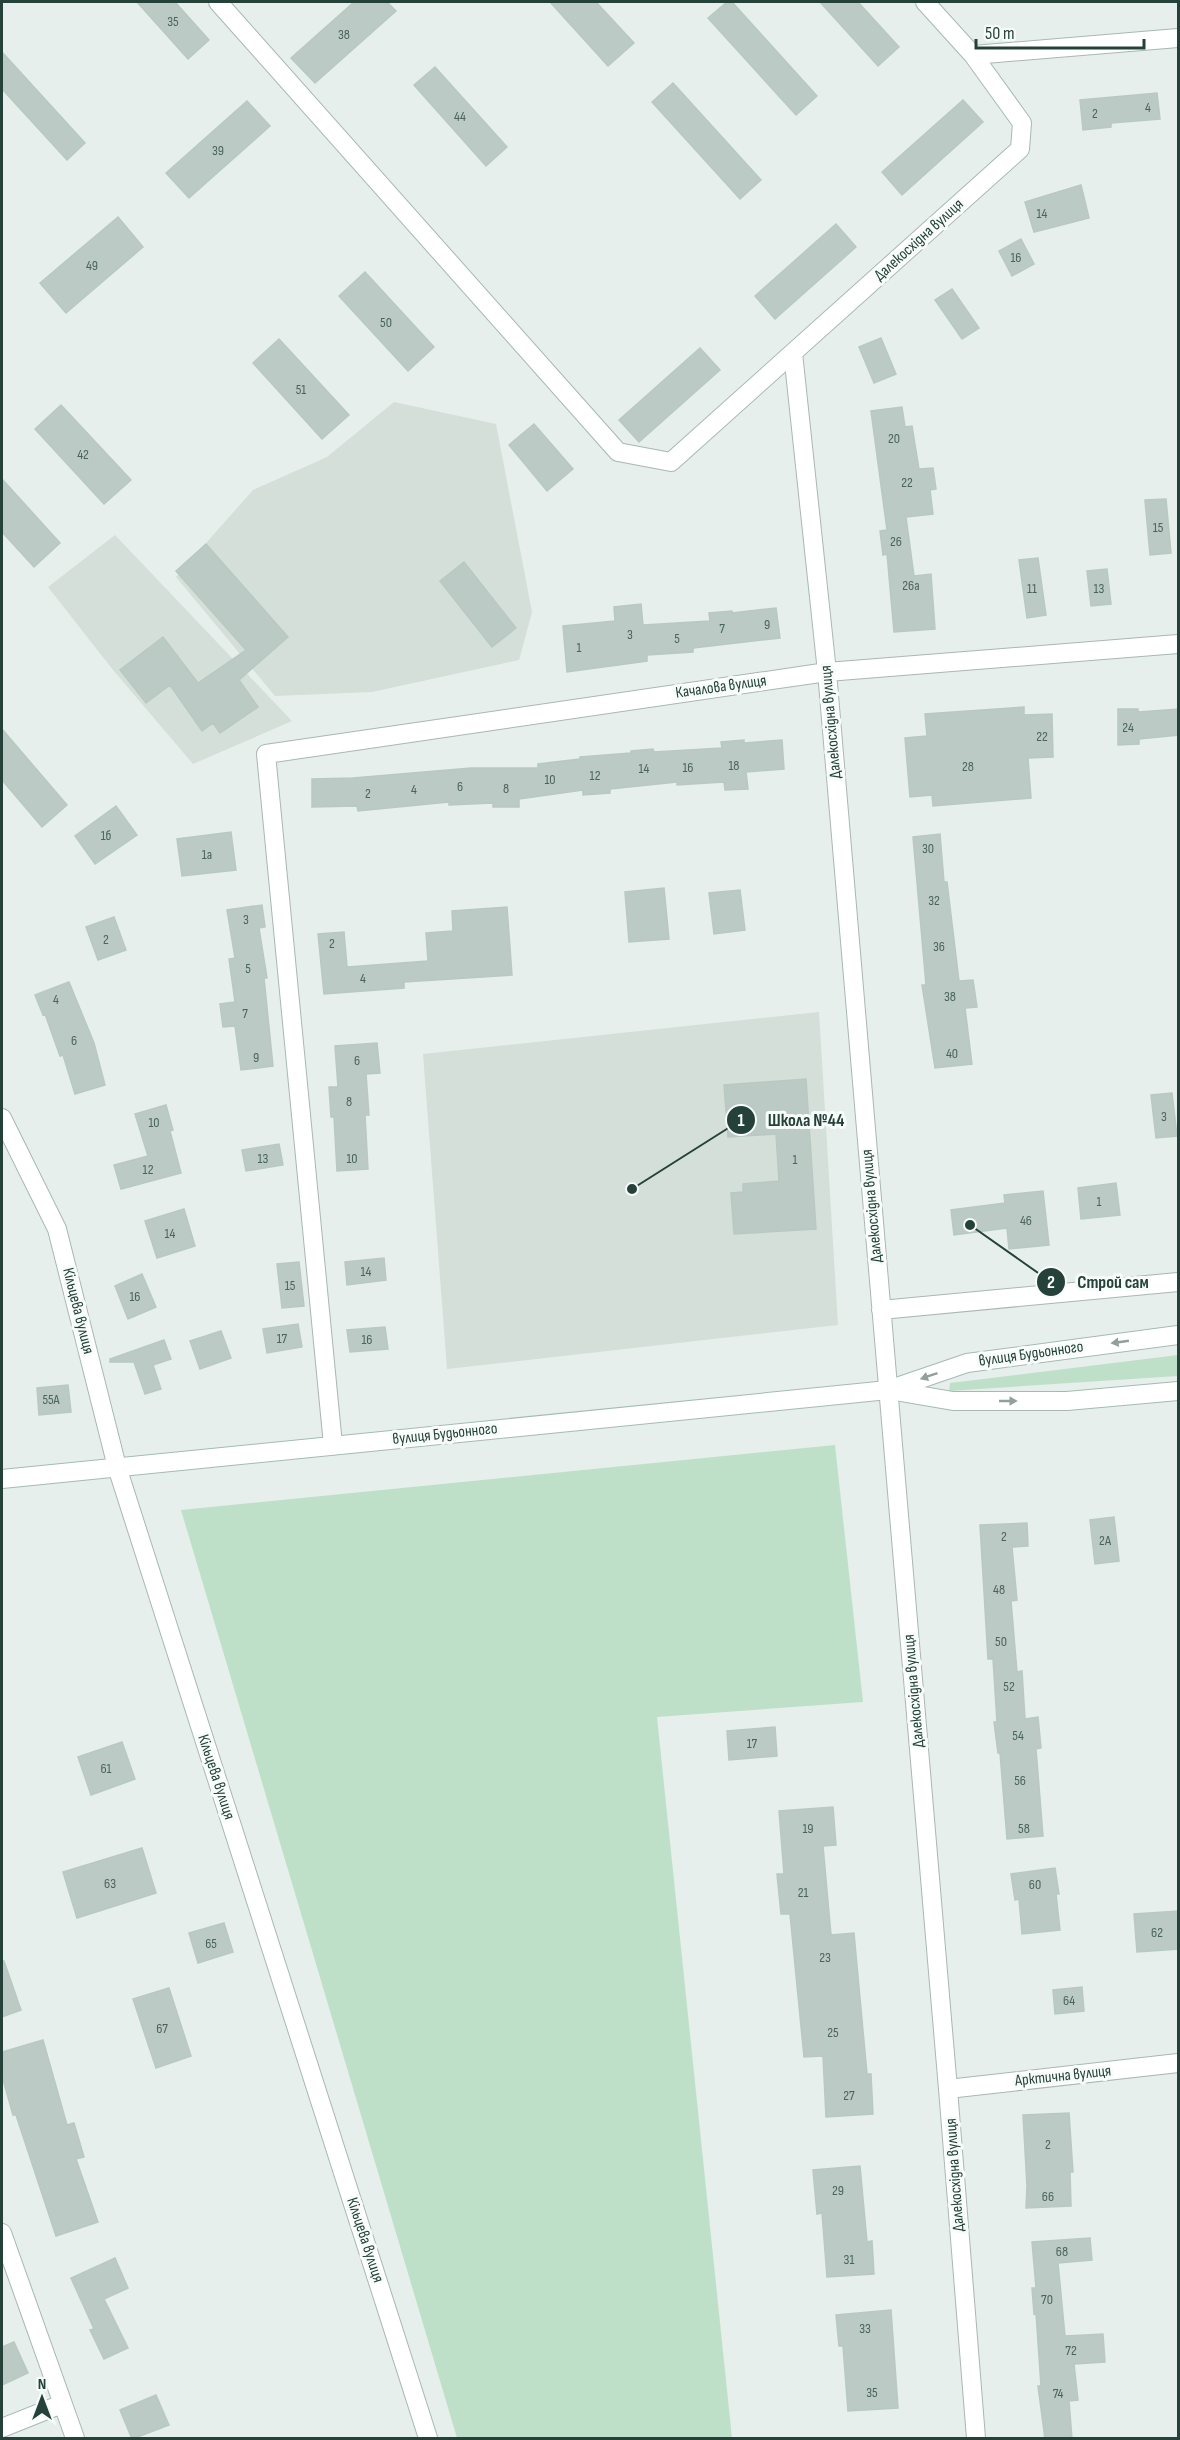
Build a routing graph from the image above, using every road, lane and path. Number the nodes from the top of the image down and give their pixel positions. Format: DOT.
graph roads {
  1 [pos="218,2"];
  2 [pos="925,2"];
  3 [pos="1179,38"];
  4 [pos="973,55"];
  5 [pos="793,353"];
  6 [pos="1179,644"];
  7 [pos="826,672"];
  8 [pos="2,1118"];
  9 [pos="1179,1282"];
  10 [pos="881,1310"];
  11 [pos="1179,1335"];
  12 [pos="888,1390"];
  13 [pos="1179,1391"];
  14 [pos="333,1445"];
  15 [pos="117,1467"];
  16 [pos="2,1479"];
  17 [pos="1179,2063"];
  18 [pos="948,2089"];
  19 [pos="2,2233"];
  20 [pos="62,2404"];
  21 [pos="2,2428"];
  22 [pos="75,2439"];
  23 [pos="428,2439"];
  24 [pos="976,2439"];
  1 -- 5 [label="street"];
  2 -- 4 [label="street, Далекосхідна вулиця"];
  3 -- 4 [label="street"];
  4 -- 5 [label="street, Далекосхідна вулиця"];
  5 -- 7 [label="street, Далекосхідна вулиця"];
  6 -- 7 [label="street, Качалова вулиця"];
  7 -- 10 [label="street, Далекосхідна вулиця"];
  7 -- 14 [label="street, Качалова вулиця"];
  8 -- 15 [label="street, Кільцева вулиця"];
  9 -- 10 [label="street"];
  10 -- 12 [label="street, Далекосхідна вулиця"];
  11 -- 12 [label="street, вулиця Будьонного, one-way"];
  12 -- 13 [label="street, вулиця Будьонного, one-way"];
  12 -- 14 [label="street, вулиця Будьонного"];
  12 -- 18 [label="street, Далекосхідна вулиця"];
  14 -- 15 [label="street, вулиця Будьонного"];
  15 -- 16 [label="street, вулиця Будьонного"];
  15 -- 23 [label="street, Кільцева вулиця"];
  17 -- 18 [label="street, Арктична вулиця"];
  18 -- 24 [label="street, Далекосхідна вулиця"];
  19 -- 20 [label="street"];
  20 -- 21 [label="street"];
  20 -- 22 [label="street"];
}
